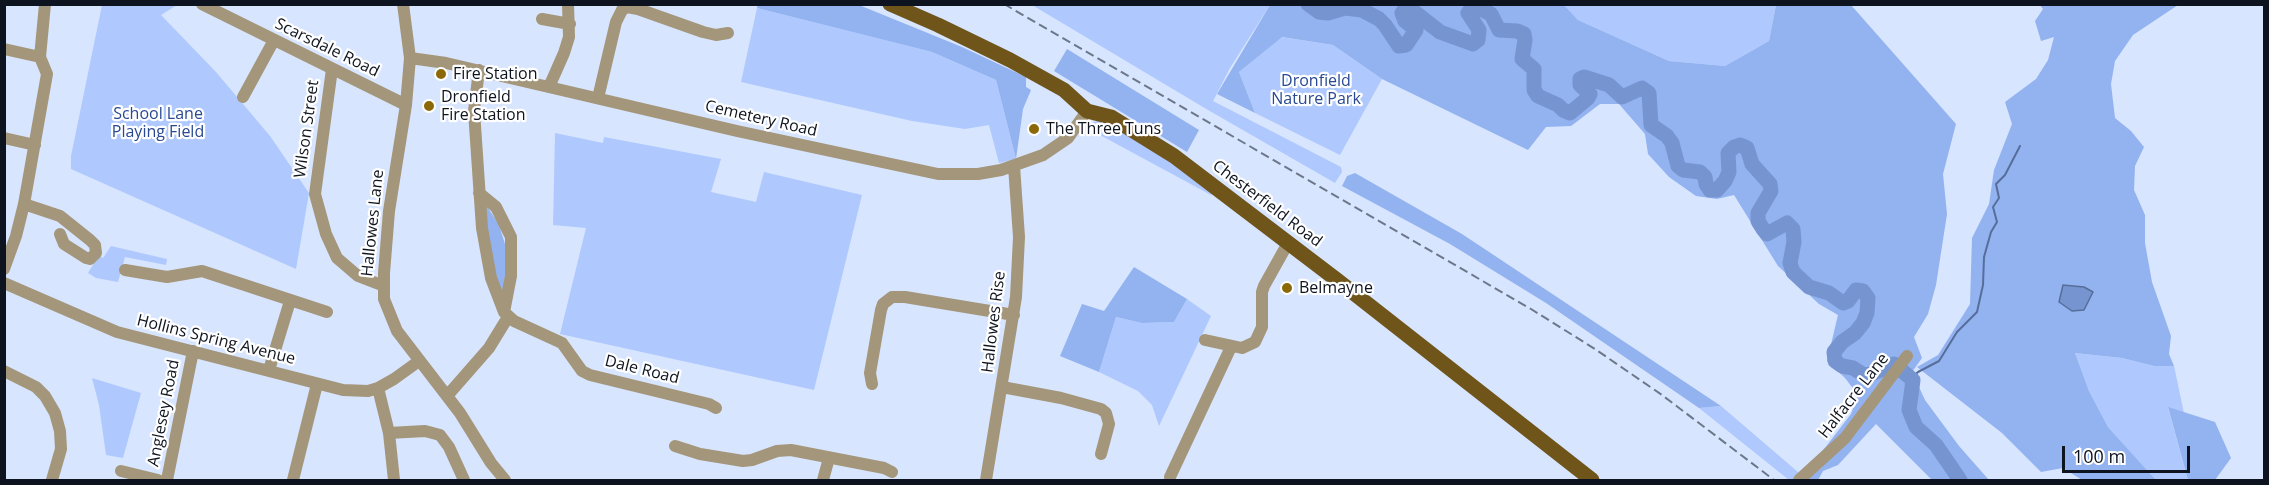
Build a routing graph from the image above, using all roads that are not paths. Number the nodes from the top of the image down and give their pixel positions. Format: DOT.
graph roads {
  1 [pos="45,4"];
  2 [pos="202,4"];
  3 [pos="403,4"];
  4 [pos="568,4"];
  5 [pos="890,4"];
  6 [pos="542,20"];
  7 [pos="570,24"];
  8 [pos="728,33"];
  9 [pos="274,40"];
  10 [pos="4,49"];
  11 [pos="40,57"];
  12 [pos="410,58"];
  13 [pos="332,69"];
  14 [pos="478,70"];
  15 [pos="549,87"];
  16 [pos="243,97"];
  17 [pos="598,98"];
  18 [pos="406,105"];
  19 [pos="1087,111"];
  20 [pos="4,138"];
  21 [pos="35,145"];
  22 [pos="1014,166"];
  23 [pos="479,193"];
  24 [pos="24,204"];
  25 [pos="60,234"];
  26 [pos="1288,243"];
  27 [pos="4,269"];
  28 [pos="125,270"];
  29 [pos="4,283"];
  30 [pos="384,286"];
  31 [pos="290,301"];
  32 [pos="327,312"];
  33 [pos="506,315"];
  34 [pos="1014,315"];
  35 [pos="1205,340"];
  36 [pos="1231,347"];
  37 [pos="193,351"];
  38 [pos="1905,358"];
  39 [pos="419,361"];
  40 [pos="269,370"];
  41 [pos="4,371"];
  42 [pos="317,384"];
  43 [pos="872,384"];
  44 [pos="1002,387"];
  45 [pos="378,388"];
  46 [pos="447,396"];
  47 [pos="716,408"];
  48 [pos="389,433"];
  49 [pos="675,446"];
  50 [pos="1101,454"];
  51 [pos="829,458"];
  52 [pos="121,471"];
  53 [pos="892,472"];
  54 [pos="1170,477"];
  55 [pos="52,480"];
  56 [pos="158,480"];
  57 [pos="167,480"];
  58 [pos="293,480"];
  59 [pos="393,480"];
  60 [pos="464,480"];
  61 [pos="505,480"];
  62 [pos="823,480"];
  63 [pos="986,480"];
  64 [pos="1592,480"];
  65 [pos="1799,480"];
  1 -- 11 [label="street"];
  2 -- 9 [label="street, Scarsdale Road"];
  3 -- 12 [label="street, Hallowes Lane"];
  4 -- 7 [label="street"];
  5 -- 19 [label="main road, Chesterfield Road"];
  6 -- 7 [label="street"];
  7 -- 15 [label="street"];
  8 -- 17 [label="street"];
  9 -- 13 [label="street, Scarsdale Road"];
  9 -- 16 [label="street"];
  10 -- 11 [label="street"];
  11 -- 21 [label="street"];
  12 -- 14 [label="street, Cemetery Road"];
  12 -- 18 [label="street, Hallowes Lane"];
  13 -- 18 [label="street, Scarsdale Road"];
  13 -- 30 [label="street, Wilson Street"];
  14 -- 15 [label="street, Cemetery Road"];
  14 -- 23 [label="street"];
  15 -- 17 [label="street, Cemetery Road"];
  17 -- 22 [label="street, Cemetery Road"];
  18 -- 30 [label="street, Hallowes Lane"];
  19 -- 22 [label="street, Cemetery Road"];
  19 -- 26 [label="main road, Chesterfield Road"];
  20 -- 21 [label="street"];
  21 -- 24 [label="street"];
  22 -- 34 [label="street, Hallowes Rise"];
  23 -- 33 [label="street"];
  23 -- 33 [label="street"];
  24 -- 25 [label="street"];
  24 -- 27 [label="street"];
  26 -- 36 [label="street"];
  26 -- 64 [label="main road, Chesterfield Road"];
  28 -- 31 [label="street"];
  29 -- 37 [label="street, Hollins Spring Avenue"];
  30 -- 39 [label="street, Hallowes Lane"];
  31 -- 32 [label="street"];
  31 -- 40 [label="street"];
  33 -- 46 [label="street"];
  33 -- 47 [label="street, Dale Road"];
  34 -- 43 [label="street"];
  34 -- 44 [label="street, Hallowes Rise"];
  35 -- 36 [label="street"];
  36 -- 54 [label="street"];
  37 -- 40 [label="street, Hollins Spring Avenue"];
  37 -- 57 [label="street, Anglesey Road"];
  38 -- 65 [label="street, Halfacre Lane"];
  39 -- 45 [label="street, Hollins Spring Avenue"];
  39 -- 46 [label="street, Hallowes Lane"];
  40 -- 42 [label="street, Hollins Spring Avenue"];
  41 -- 55 [label="street"];
  42 -- 45 [label="street, Hollins Spring Avenue"];
  42 -- 58 [label="street"];
  44 -- 50 [label="street"];
  44 -- 63 [label="street, Hallowes Rise"];
  45 -- 48 [label="street"];
  46 -- 61 [label="street, Hallowes Lane"];
  48 -- 59 [label="street"];
  48 -- 60 [label="street"];
  49 -- 51 [label="street"];
  51 -- 53 [label="street"];
  51 -- 62 [label="street"];
  52 -- 56 [label="street"];
}
